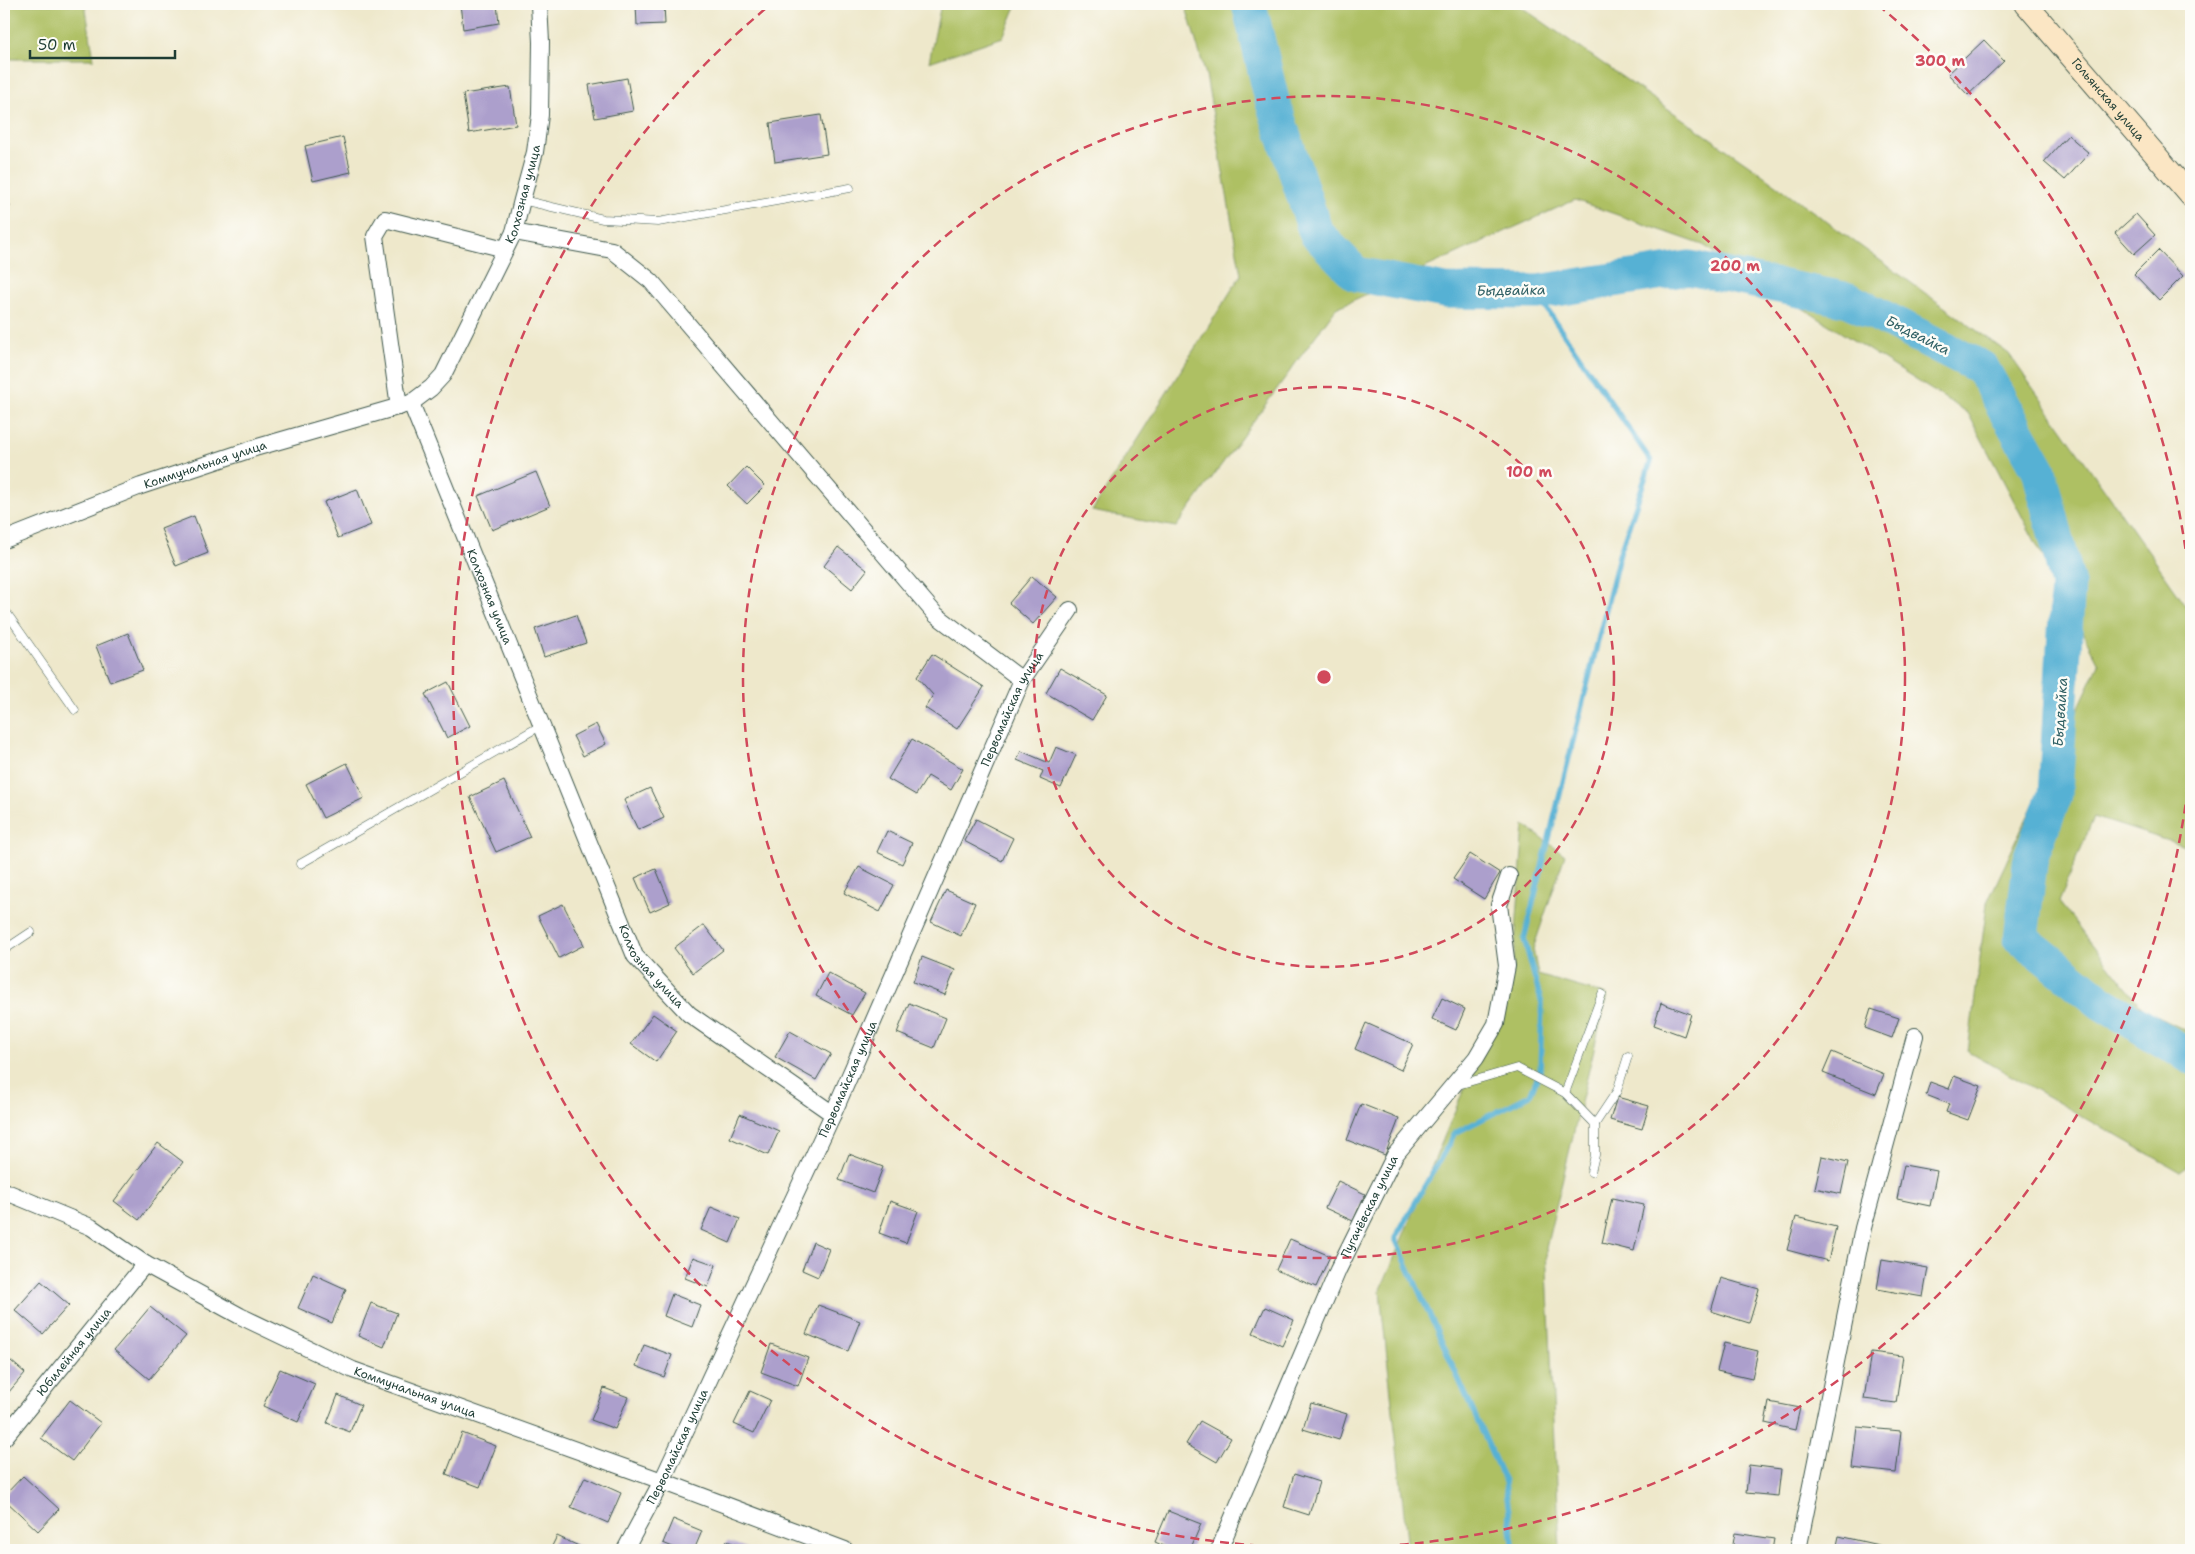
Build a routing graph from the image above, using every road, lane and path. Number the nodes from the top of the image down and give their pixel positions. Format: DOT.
graph roads {
  1 [pos="539,4"];
  2 [pos="2026,4"];
  3 [pos="850,188"];
  4 [pos="2191,196"];
  5 [pos="522,200"];
  6 [pos="514,232"];
  7 [pos="505,249"];
  8 [pos="405,405"];
  9 [pos="4,540"];
  10 [pos="4,609"];
  11 [pos="1070,610"];
  12 [pos="1022,680"];
  13 [pos="75,710"];
  14 [pos="542,725"];
  15 [pos="300,864"];
  16 [pos="1509,876"];
  17 [pos="31,932"];
  18 [pos="4,950"];
  19 [pos="1602,994"];
  20 [pos="1915,1036"];
  21 [pos="1628,1056"];
  22 [pos="1452,1087"];
  23 [pos="1564,1093"];
  24 [pos="833,1114"];
  25 [pos="1595,1124"];
  26 [pos="1591,1172"];
  27 [pos="4,1191"];
  28 [pos="145,1264"];
  29 [pos="4,1438"];
  30 [pos="662,1480"];
  31 [pos="625,1550"];
  32 [pos="845,1550"];
  33 [pos="1219,1550"];
  34 [pos="1798,1550"];
  1 -- 5 [label="street, Колхозная улица"];
  2 -- 4 [label="main road, Гольянская улица"];
  3 -- 5 [label="lane"];
  5 -- 6 [label="street, Колхозная улица"];
  6 -- 7 [label="street, Колхозная улица"];
  6 -- 12 [label="street"];
  7 -- 8 [label="street, Колхозная улица"];
  7 -- 8 [label="street"];
  8 -- 9 [label="street, Коммунальная улица"];
  8 -- 14 [label="street, Колхозная улица"];
  10 -- 13 [label="lane"];
  11 -- 12 [label="street, Первомайская улица"];
  12 -- 24 [label="street, Первомайская улица"];
  14 -- 15 [label="lane"];
  14 -- 24 [label="street, Колхозная улица"];
  16 -- 22 [label="street, Пугачёвская улица"];
  17 -- 18 [label="lane"];
  19 -- 23 [label="lane"];
  20 -- 34 [label="street"];
  21 -- 25 [label="lane"];
  22 -- 23 [label="lane"];
  22 -- 33 [label="street, Пугачёвская улица"];
  23 -- 25 [label="lane"];
  24 -- 30 [label="street, Первомайская улица"];
  25 -- 26 [label="lane"];
  27 -- 28 [label="street, Коммунальная улица"];
  28 -- 29 [label="street, Юбилейная улица"];
  28 -- 30 [label="street, Коммунальная улица"];
  30 -- 31 [label="street, Первомайская улица"];
  30 -- 32 [label="street, Коммунальная улица"];
}
